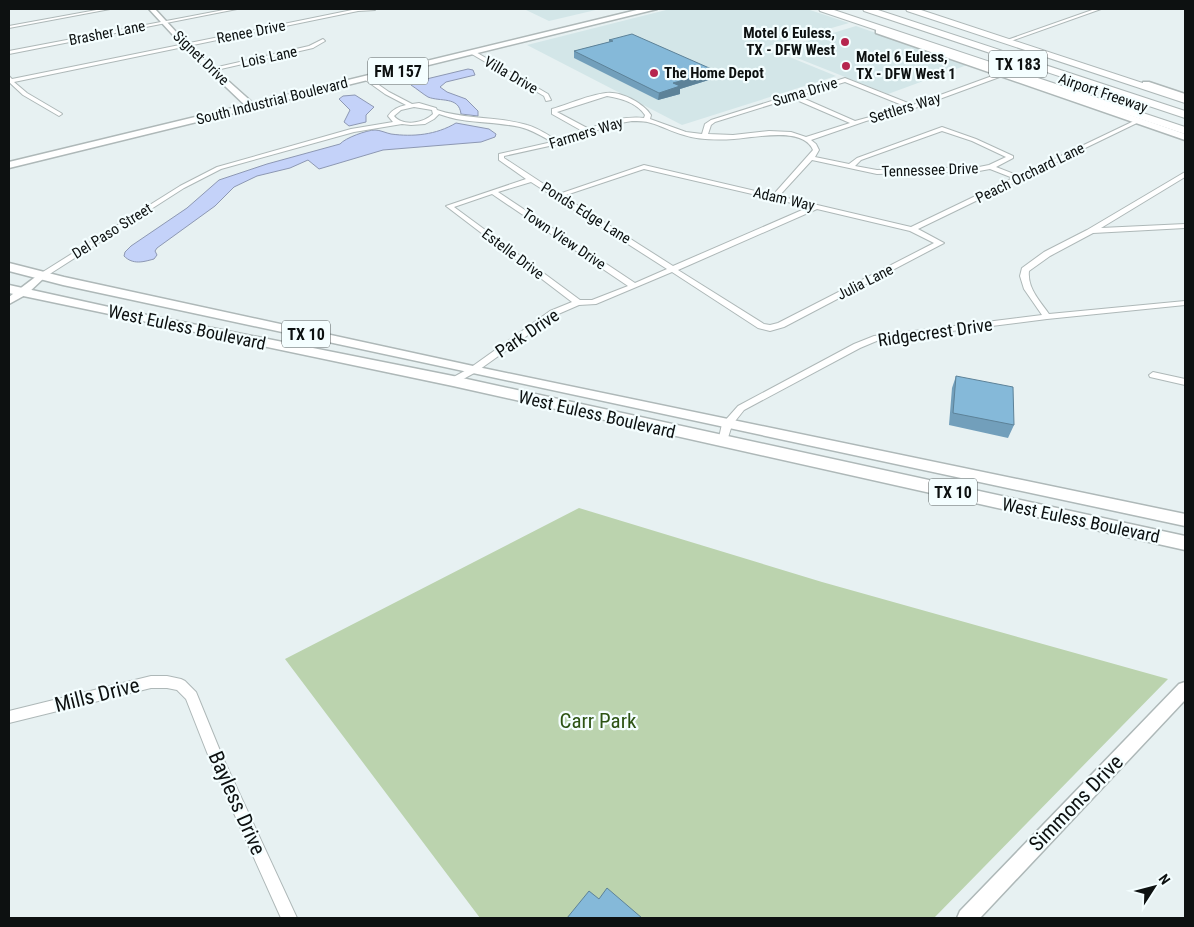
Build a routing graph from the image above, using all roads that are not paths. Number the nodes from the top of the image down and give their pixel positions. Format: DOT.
graph roads {
  1 [pos="108,9"];
  2 [pos="152,9"];
  3 [pos="235,9"];
  4 [pos="653,9"];
  5 [pos="816,9"];
  6 [pos="823,9"];
  7 [pos="851,9"];
  8 [pos="867,9"];
  9 [pos="876,9"];
  10 [pos="889,9"];
  11 [pos="910,9"];
  12 [pos="916,9"];
  13 [pos="1100,9"];
  14 [pos="373,10"];
  15 [pos="627,11"];
  16 [pos="164,22"];
  17 [pos="9,27"];
  18 [pos="324,40"];
  19 [pos="1009,40"];
  20 [pos="186,46"];
  21 [pos="9,52"];
  22 [pos="472,52"];
  23 [pos="212,69"];
  24 [pos="1003,74"];
  25 [pos="362,79"];
  26 [pos="10,80"];
  27 [pos="792,96"];
  28 [pos="1185,98"];
  29 [pos="548,100"];
  30 [pos="251,106"];
  31 [pos="412,106"];
  32 [pos="1185,106"];
  33 [pos="913,107"];
  34 [pos="1185,110"];
  35 [pos="436,112"];
  36 [pos="393,113"];
  37 [pos="59,114"];
  38 [pos="1185,115"];
  39 [pos="430,120"];
  40 [pos="477,120"];
  41 [pos="646,120"];
  42 [pos="1138,121"];
  43 [pos="1185,121"];
  44 [pos="400,123"];
  45 [pos="855,123"];
  46 [pos="354,130"];
  47 [pos="589,132"];
  48 [pos="1185,132"];
  49 [pos="704,136"];
  50 [pos="1185,137"];
  51 [pos="806,139"];
  52 [pos="558,143"];
  53 [pos="501,155"];
  54 [pos="811,158"];
  55 [pos="9,165"];
  56 [pos="850,167"];
  57 [pos="991,167"];
  58 [pos="1185,174"];
  59 [pos="1019,178"];
  60 [pos="532,179"];
  61 [pos="494,192"];
  62 [pos="558,196"];
  63 [pos="775,197"];
  64 [pos="816,207"];
  65 [pos="1185,226"];
  66 [pos="912,229"];
  67 [pos="1090,232"];
  68 [pos="9,267"];
  69 [pos="674,269"];
  70 [pos="42,275"];
  71 [pos="634,286"];
  72 [pos="12,292"];
  73 [pos="578,303"];
  74 [pos="1185,303"];
  75 [pos="1047,317"];
  76 [pos="762,326"];
  77 [pos="473,370"];
  78 [pos="1154,375"];
  79 [pos="453,381"];
  80 [pos="1185,382"];
  81 [pos="727,424"];
  82 [pos="723,442"];
  83 [pos="1185,520"];
  84 [pos="1185,543"];
  85 [pos="184,688"];
  86 [pos="1185,689"];
  87 [pos="9,717"];
  88 [pos="289,918"];
  89 [pos="967,918"];
  1 -- 17 [label="street"];
  2 -- 16 [label="street, Signet Drive"];
  3 -- 16 [label="street, Brasher Lane"];
  4 -- 15 [label="main road, South Industrial Boulevard / FM 157"];
  5 -- 24 [label="main road"];
  6 -- 48 [label="highway"];
  7 -- 43 [label="highway, Airport Freeway / TX 183"];
  8 -- 38 [label="highway"];
  9 -- 34 [label="highway"];
  10 -- 32 [label="highway, Airport Freeway / TX 183"];
  11 -- 28 [label="highway"];
  12 -- 19 [label="main road"];
  13 -- 19 [label="street"];
  14 -- 20 [label="street, Renee Drive"];
  15 -- 22 [label="main road, South Industrial Boulevard / FM 157"];
  16 -- 20 [label="street, Signet Drive"];
  16 -- 21 [label="street, Brasher Lane"];
  18 -- 23 [label="street, Lois Lane"];
  19 -- 28 [label="main road"];
  20 -- 23 [label="street, Signet Drive"];
  20 -- 26 [label="street, Renee Drive"];
  22 -- 25 [label="main road, South Industrial Boulevard / FM 157"];
  22 -- 29 [label="street, Villa Drive"];
  23 -- 30 [label="street, Signet Drive"];
  24 -- 33 [label="street, Settlers Way"];
  24 -- 42 [label="main road"];
  25 -- 30 [label="main road, South Industrial Boulevard / FM 157"];
  25 -- 31 [label="street"];
  25 -- 36 [label="street"];
  26 -- 37 [label="street"];
  27 -- 33 [label="street, Suma Drive"];
  27 -- 45 [label="street"];
  27 -- 49 [label="street, Suma Drive"];
  30 -- 55 [label="main road, South Industrial Boulevard / FM 157"];
  31 -- 35 [label="street"];
  31 -- 36 [label="street"];
  33 -- 45 [label="street, Settlers Way"];
  35 -- 39 [label="street"];
  35 -- 40 [label="street"];
  36 -- 44 [label="street"];
  36 -- 46 [label="street"];
  39 -- 40 [label="street"];
  39 -- 44 [label="street"];
  40 -- 52 [label="street"];
  41 -- 47 [label="street, Farmers Way"];
  41 -- 47 [label="street"];
  41 -- 49 [label="street, Farmers Way"];
  42 -- 50 [label="main road"];
  42 -- 59 [label="street, Peach Orchard Lane"];
  44 -- 46 [label="street"];
  45 -- 51 [label="street, Settlers Way"];
  46 -- 70 [label="street, Del Paso Street"];
  47 -- 52 [label="street, Farmers Way"];
  49 -- 51 [label="street, Farmers Way"];
  51 -- 54 [label="street"];
  52 -- 53 [label="street, Farmers Way"];
  53 -- 60 [label="street, Ponds Edge Lane"];
  54 -- 56 [label="street, Tennessee Drive"];
  54 -- 63 [label="street"];
  56 -- 57 [label="street, Tennessee Drive"];
  56 -- 57 [label="street"];
  57 -- 59 [label="street"];
  58 -- 67 [label="street"];
  59 -- 66 [label="street, Peach Orchard Lane"];
  60 -- 61 [label="street"];
  60 -- 62 [label="street, Ponds Edge Lane"];
  61 -- 71 [label="street, Town View Drive"];
  61 -- 73 [label="street, Estelle Drive"];
  62 -- 63 [label="street, Adam Way"];
  62 -- 69 [label="street, Ponds Edge Lane"];
  63 -- 64 [label="street, Adam Way"];
  64 -- 66 [label="street, Adam Way"];
  64 -- 69 [label="street, Park Drive"];
  65 -- 67 [label="street"];
  66 -- 76 [label="street, Julia Lane"];
  67 -- 75 [label="street"];
  68 -- 70 [label="main road, West Euless Boulevard / TX 10"];
  69 -- 71 [label="street, Park Drive"];
  69 -- 76 [label="street, Ponds Edge Lane"];
  70 -- 72 [label="street, Del Paso Street"];
  70 -- 77 [label="main road, West Euless Boulevard / TX 10"];
  71 -- 73 [label="street, Park Drive"];
  72 -- 79 [label="main road, West Euless Boulevard / TX 10"];
  73 -- 77 [label="street, Park Drive"];
  74 -- 75 [label="street, Ridgecrest Drive"];
  75 -- 81 [label="street, Ridgecrest Drive"];
  77 -- 79 [label="street, Park Drive"];
  77 -- 81 [label="main road, West Euless Boulevard / TX 10"];
  78 -- 80 [label="street"];
  79 -- 82 [label="main road, West Euless Boulevard / TX 10"];
  81 -- 82 [label="street"];
  81 -- 83 [label="main road, West Euless Boulevard / TX 10"];
  82 -- 84 [label="main road, West Euless Boulevard / TX 10"];
  85 -- 87 [label="street, Mills Drive"];
  85 -- 88 [label="street, Bayless Drive"];
  86 -- 89 [label="street, Simmons Drive"];
}
